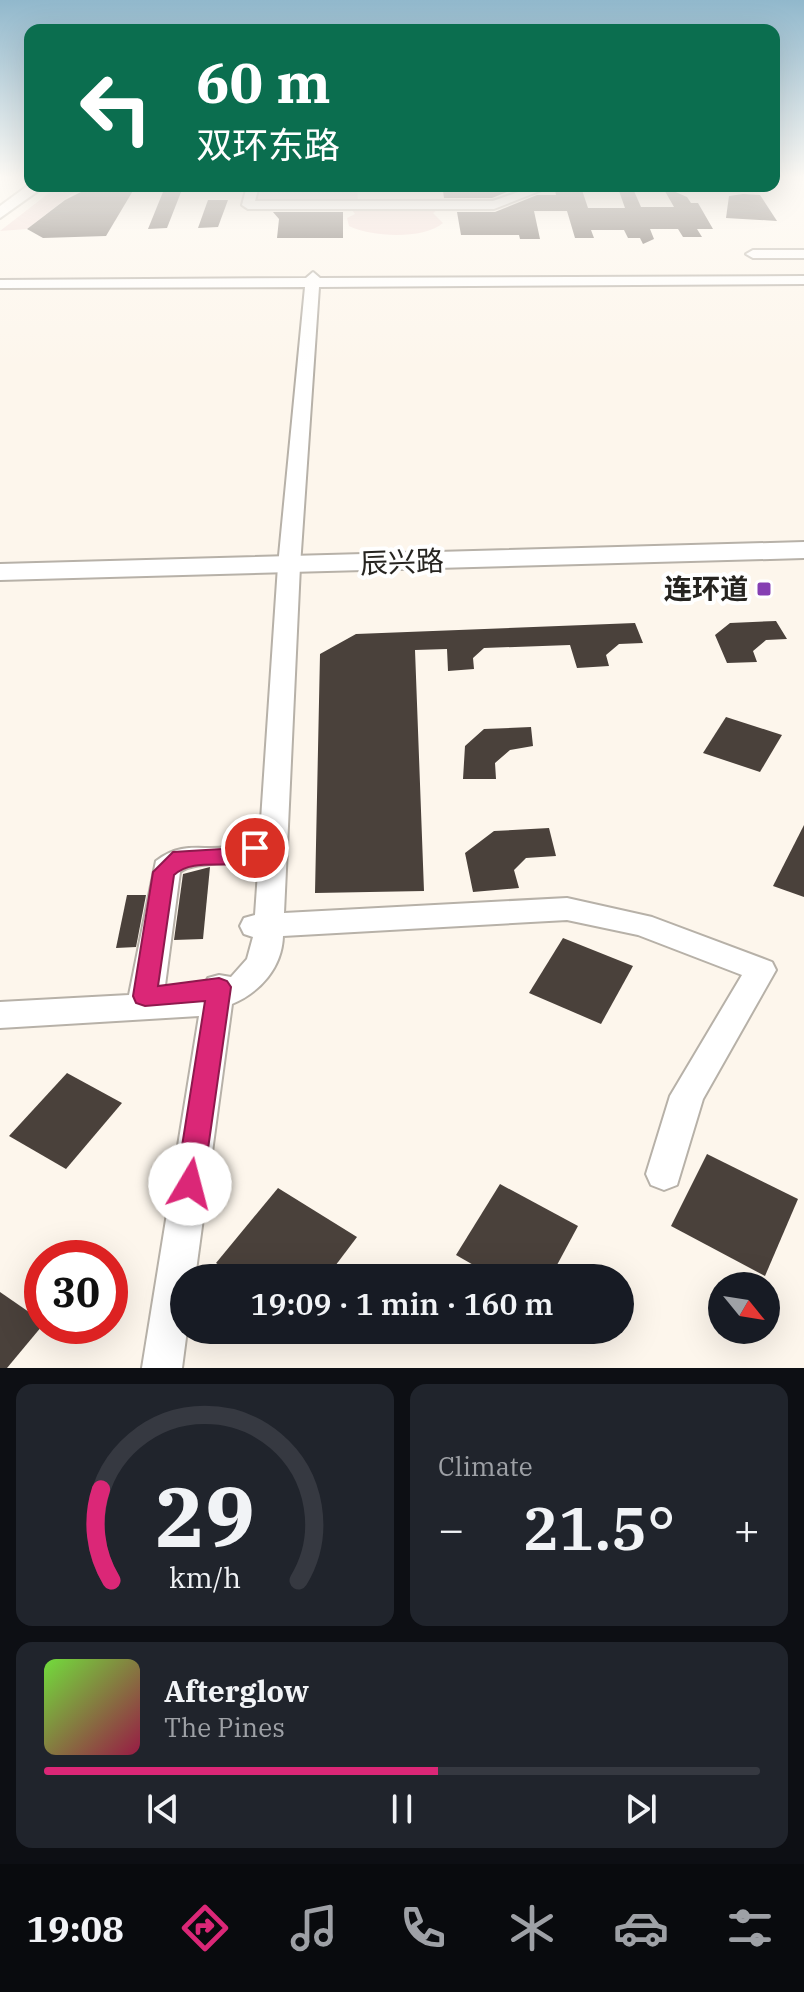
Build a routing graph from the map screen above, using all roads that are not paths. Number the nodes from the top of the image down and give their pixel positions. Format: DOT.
graph roads {
  1 [pos="753,254"];
  2 [pos="804,254"];
  3 [pos="804,277"];
  4 [pos="308,280"];
  5 [pos="0,281"];
  6 [pos="804,550"];
  7 [pos="804,569"];
  8 [pos="0,572"];
  9 [pos="283,574"];
  10 [pos="0,590"];
  11 [pos="259,844"];
  12 [pos="261,926"];
  13 [pos="218,993"];
  14 [pos="151,1001"];
  15 [pos="0,1005"];
  16 [pos="0,1015"];
  17 [pos="664,1174"];
  18 [pos="162,1368"];
  1 -- 2 [label="street"];
  3 -- 4 [label="street"];
  4 -- 5 [label="street"];
  4 -- 9 [label="street"];
  6 -- 9 [label="main road, 辰兴路"];
  7 -- 9 [label="main road, 辰兴路"];
  8 -- 9 [label="main road, 辰兴路"];
  9 -- 10 [label="main road, 辰兴路"];
  9 -- 11 [label="street"];
  9 -- 12 [label="street"];
  11 -- 12 [label="street"];
  11 -- 14 [label="street"];
  12 -- 13 [label="street"];
  12 -- 17 [label="street"];
  13 -- 14 [label="street"];
  13 -- 18 [label="street"];
  14 -- 15 [label="street"];
  14 -- 16 [label="street"];
}
